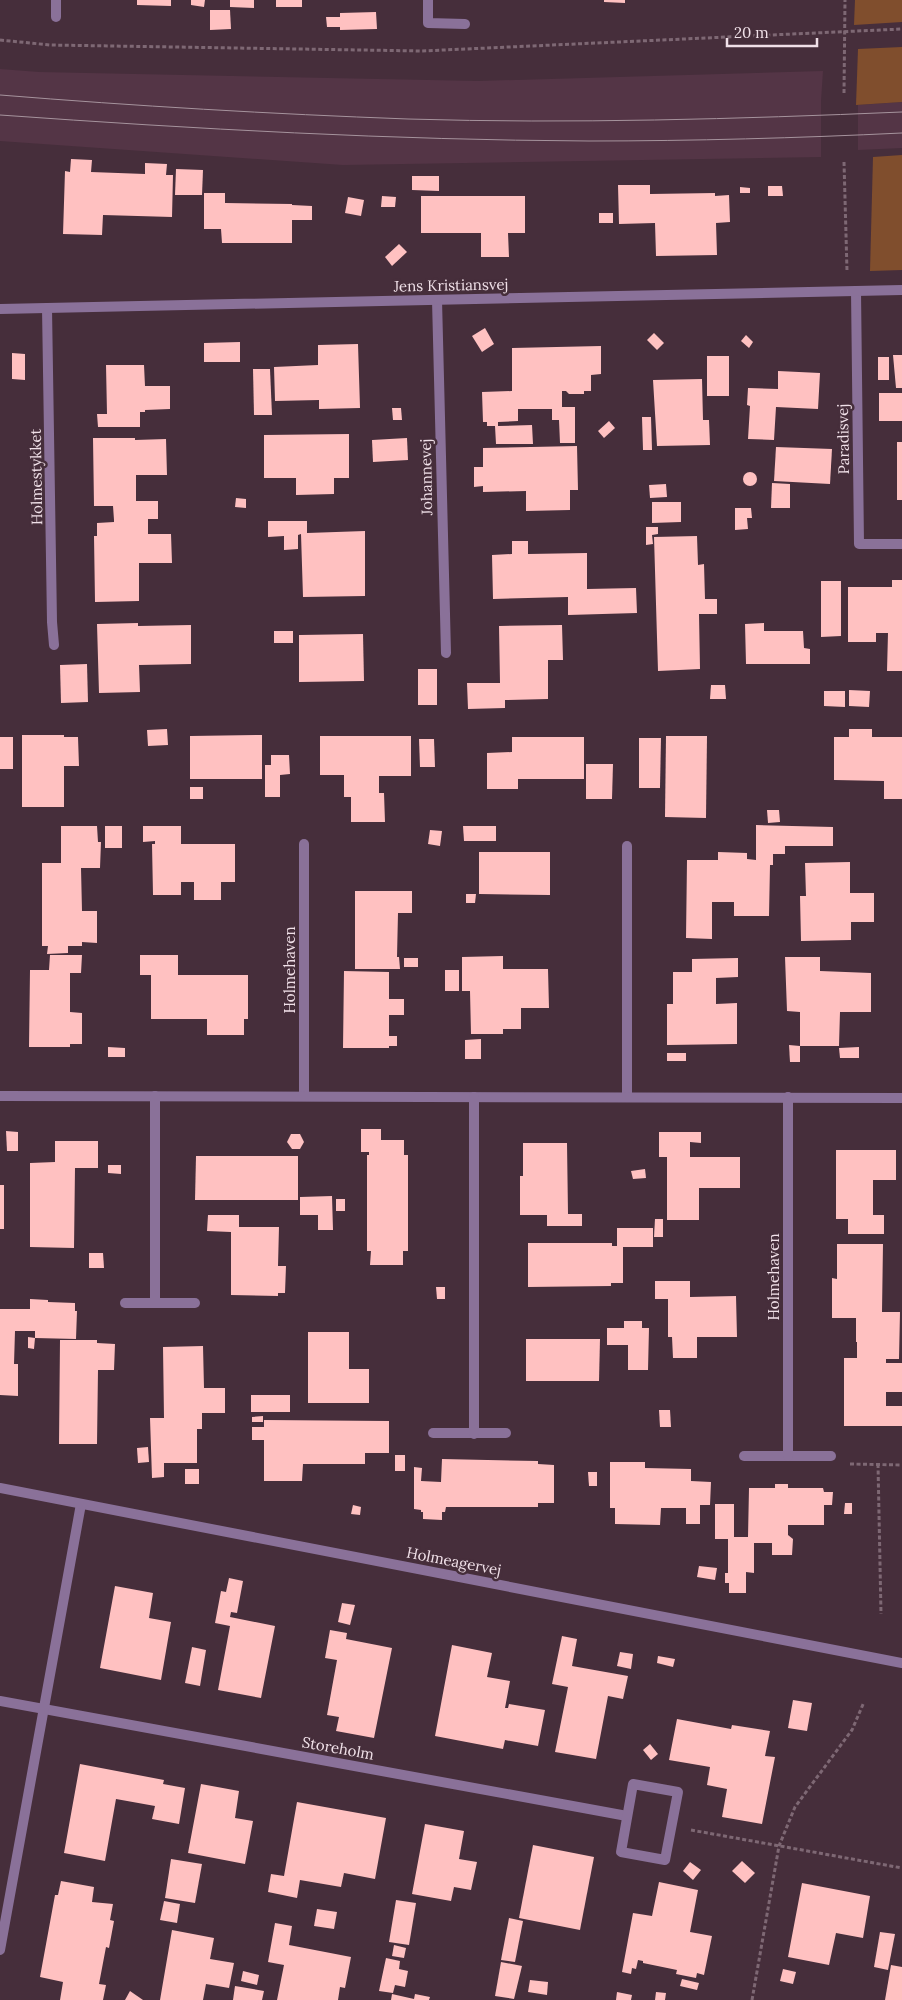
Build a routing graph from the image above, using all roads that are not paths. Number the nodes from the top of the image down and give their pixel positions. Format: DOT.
graph roads {
  1 [pos="56,0"];
  2 [pos="428,0"];
  3 [pos="56,17"];
  4 [pos="465,24"];
  5 [pos="902,290"];
  6 [pos="856,291"];
  7 [pos="437,300"];
  8 [pos="47,308"];
  9 [pos="0,309"];
  10 [pos="902,544"];
  11 [pos="54,645"];
  12 [pos="446,653"];
  13 [pos="304,844"];
  14 [pos="627,846"];
  15 [pos="0,1096"];
  16 [pos="155,1096"];
  17 [pos="304,1096"];
  18 [pos="474,1097"];
  19 [pos="627,1097"];
  20 [pos="788,1097"];
  21 [pos="902,1098"];
  22 [pos="125,1303"];
  23 [pos="155,1303"];
  24 [pos="195,1303"];
  25 [pos="433,1433"];
  26 [pos="506,1433"];
  27 [pos="474,1434"];
  28 [pos="744,1456"];
  29 [pos="788,1456"];
  30 [pos="831,1456"];
  31 [pos="0,1488"];
  32 [pos="81,1504"];
  33 [pos="902,1663"];
  34 [pos="0,1701"];
  35 [pos="44,1709"];
  36 [pos="627,1816"];
  37 [pos="0,1950"];
  1 -- 3 [label="street"];
  2 -- 4 [label="street"];
  5 -- 6 [label="street, Jens Kristiansvej"];
  6 -- 7 [label="street, Jens Kristiansvej"];
  6 -- 10 [label="street, Paradisvej"];
  7 -- 8 [label="street, Jens Kristiansvej"];
  7 -- 12 [label="street, Johannevej"];
  8 -- 9 [label="street, Jens Kristiansvej"];
  8 -- 11 [label="street, Holmestykket"];
  13 -- 17 [label="street, Holmehaven"];
  14 -- 19 [label="street"];
  15 -- 16 [label="street"];
  16 -- 17 [label="street"];
  16 -- 23 [label="street"];
  17 -- 18 [label="street"];
  18 -- 19 [label="street"];
  18 -- 27 [label="street"];
  19 -- 20 [label="street"];
  20 -- 21 [label="street"];
  20 -- 29 [label="street, Holmehaven"];
  22 -- 23 [label="street"];
  23 -- 24 [label="street"];
  25 -- 27 [label="street"];
  26 -- 27 [label="street"];
  28 -- 29 [label="street"];
  29 -- 30 [label="street"];
  31 -- 32 [label="street, Holmeagervej"];
  32 -- 33 [label="street, Holmeagervej"];
  32 -- 35 [label="street"];
  34 -- 35 [label="street, Storeholm"];
  35 -- 36 [label="street, Storeholm"];
  35 -- 37 [label="street"];
  36 -- 36 [label="street"];
}
